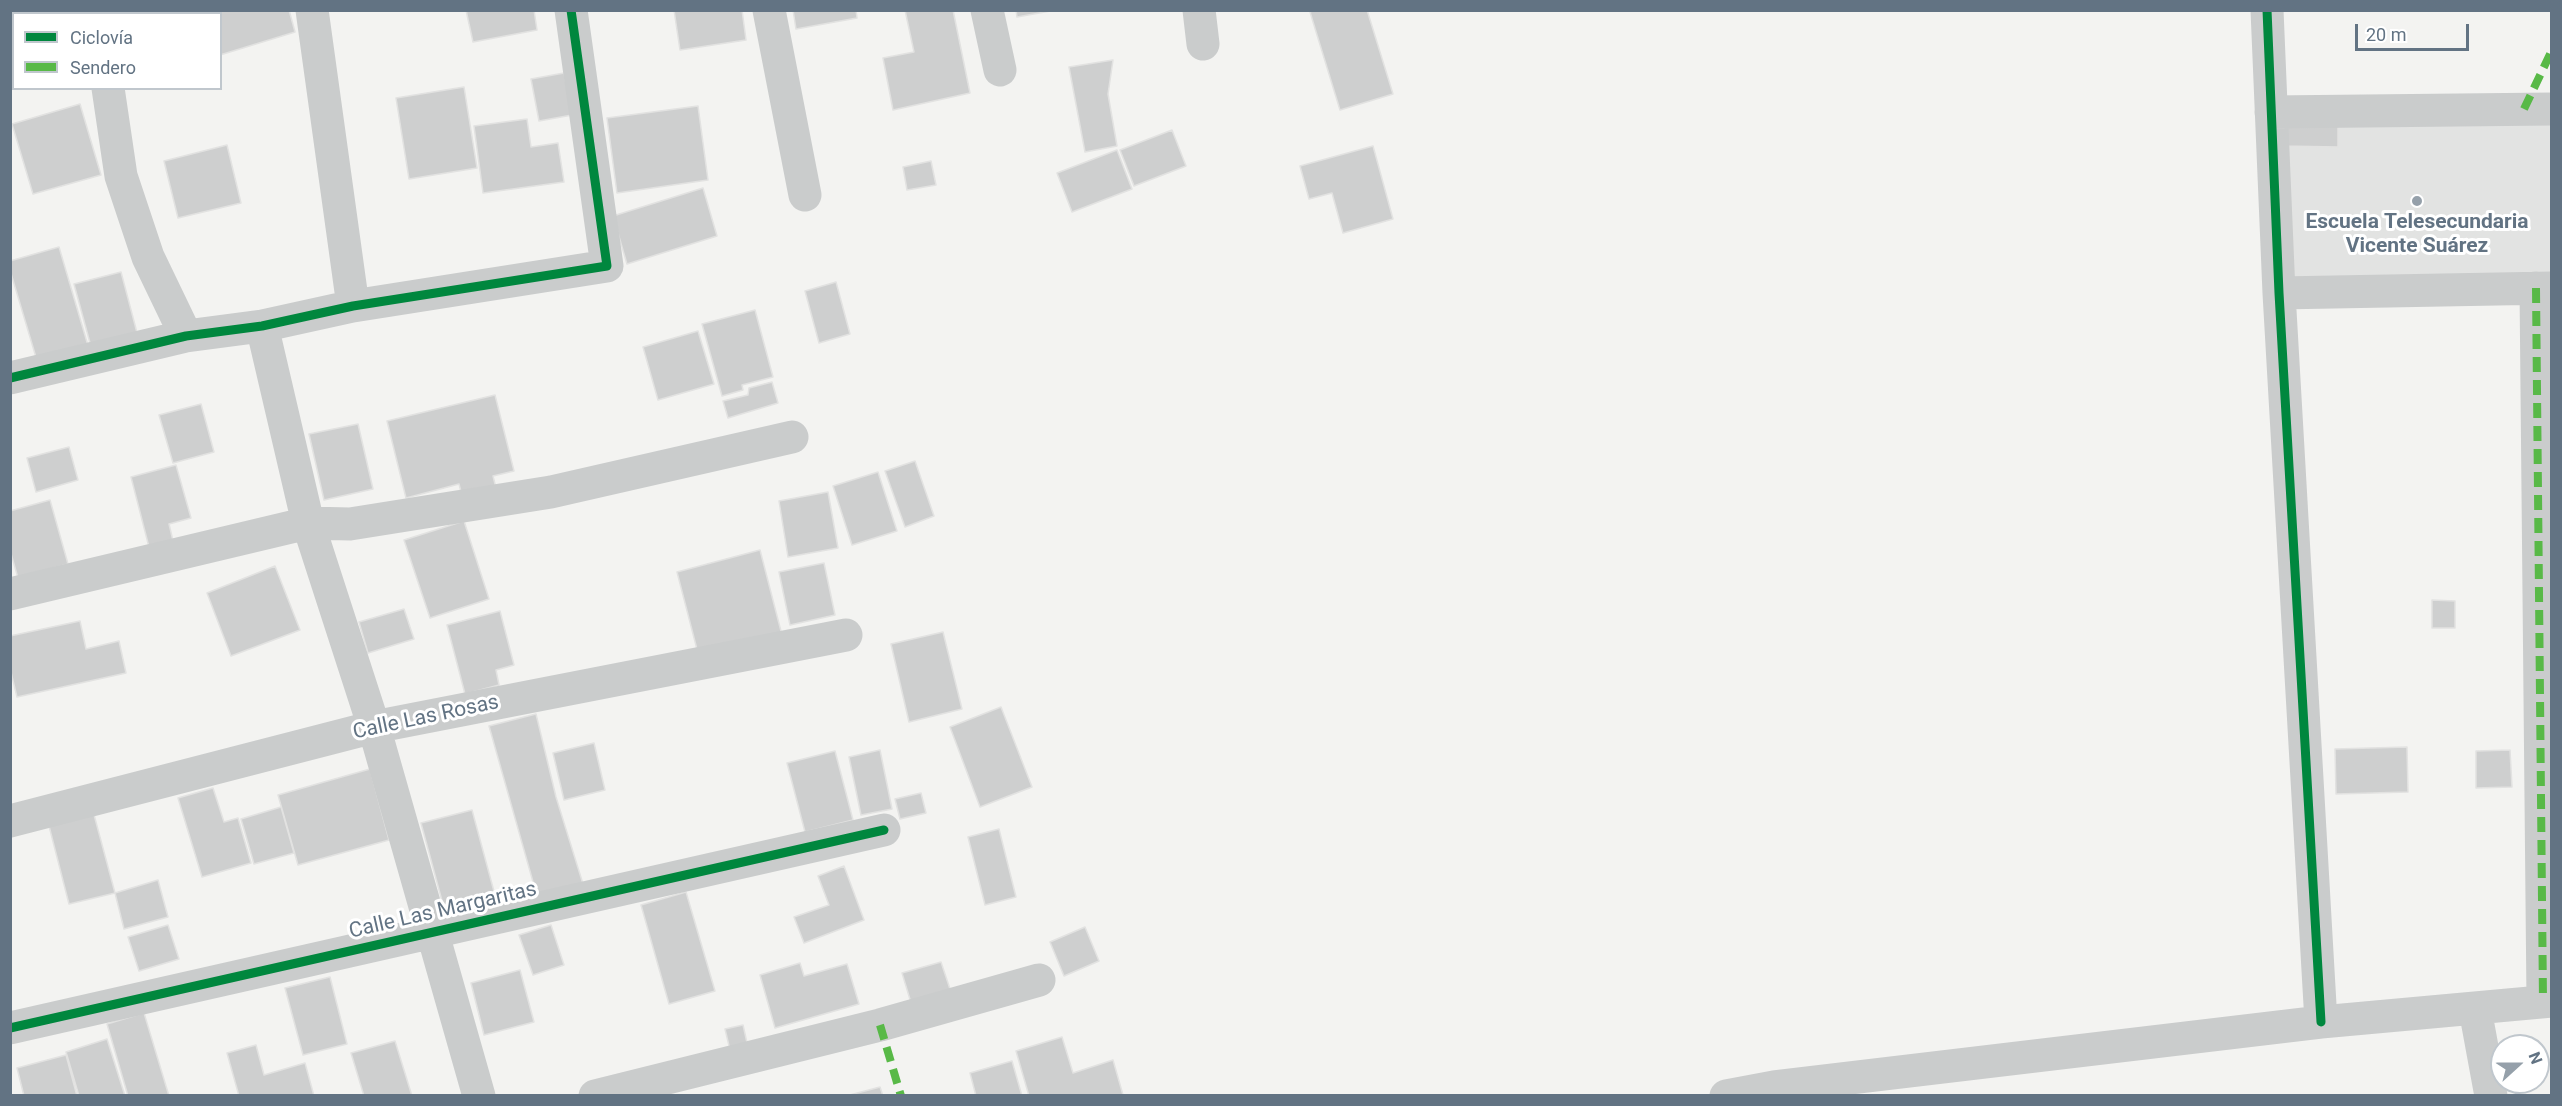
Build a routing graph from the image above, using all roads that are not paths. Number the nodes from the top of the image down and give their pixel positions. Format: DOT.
graph roads {
  1 [pos="312,10"];
  2 [pos="571,10"];
  3 [pos="769,10"];
  4 [pos="987,10"];
  5 [pos="1199,10"];
  6 [pos="2267,10"];
  7 [pos="1203,44"];
  8 [pos="1000,70"];
  9 [pos="108,90"];
  10 [pos="2552,109"];
  11 [pos="2271,112"];
  12 [pos="805,195"];
  13 [pos="2544,288"];
  14 [pos="2279,293"];
  15 [pos="353,306"];
  16 [pos="262,326"];
  17 [pos="186,336"];
  18 [pos="10,378"];
  19 [pos="792,437"];
  20 [pos="308,523"];
  21 [pos="10,594"];
  22 [pos="846,635"];
  23 [pos="374,727"];
  24 [pos="10,821"];
  25 [pos="884,830"];
  26 [pos="432,932"];
  27 [pos="1039,980"];
  28 [pos="2547,1001"];
  29 [pos="2475,1009"];
  30 [pos="2320,1022"];
  31 [pos="10,1028"];
  32 [pos="1774,1091"];
  33 [pos="479,1095"];
  34 [pos="595,1095"];
  35 [pos="1725,1095"];
  36 [pos="2492,1095"];
  1 -- 15 [label="street"];
  2 -- 15 [label="street"];
  3 -- 12 [label="street"];
  4 -- 8 [label="street"];
  5 -- 7 [label="street"];
  6 -- 11 [label="street"];
  9 -- 17 [label="street"];
  10 -- 11 [label="street"];
  11 -- 14 [label="street"];
  13 -- 14 [label="street"];
  13 -- 28 [label="street"];
  14 -- 30 [label="street"];
  15 -- 16 [label="street"];
  16 -- 17 [label="street"];
  16 -- 20 [label="street"];
  17 -- 18 [label="street"];
  19 -- 20 [label="street"];
  20 -- 21 [label="street"];
  20 -- 23 [label="street"];
  22 -- 23 [label="street, Calle Las Rosas"];
  23 -- 24 [label="street, Calle Las Rosas"];
  23 -- 26 [label="street"];
  25 -- 26 [label="street, Calle Las Margaritas"];
  26 -- 31 [label="street, Calle Las Margaritas"];
  26 -- 33 [label="street"];
  27 -- 34 [label="street"];
  28 -- 29 [label="street"];
  29 -- 30 [label="street"];
  29 -- 36 [label="street"];
  30 -- 32 [label="street"];
  32 -- 35 [label="street"];
}
